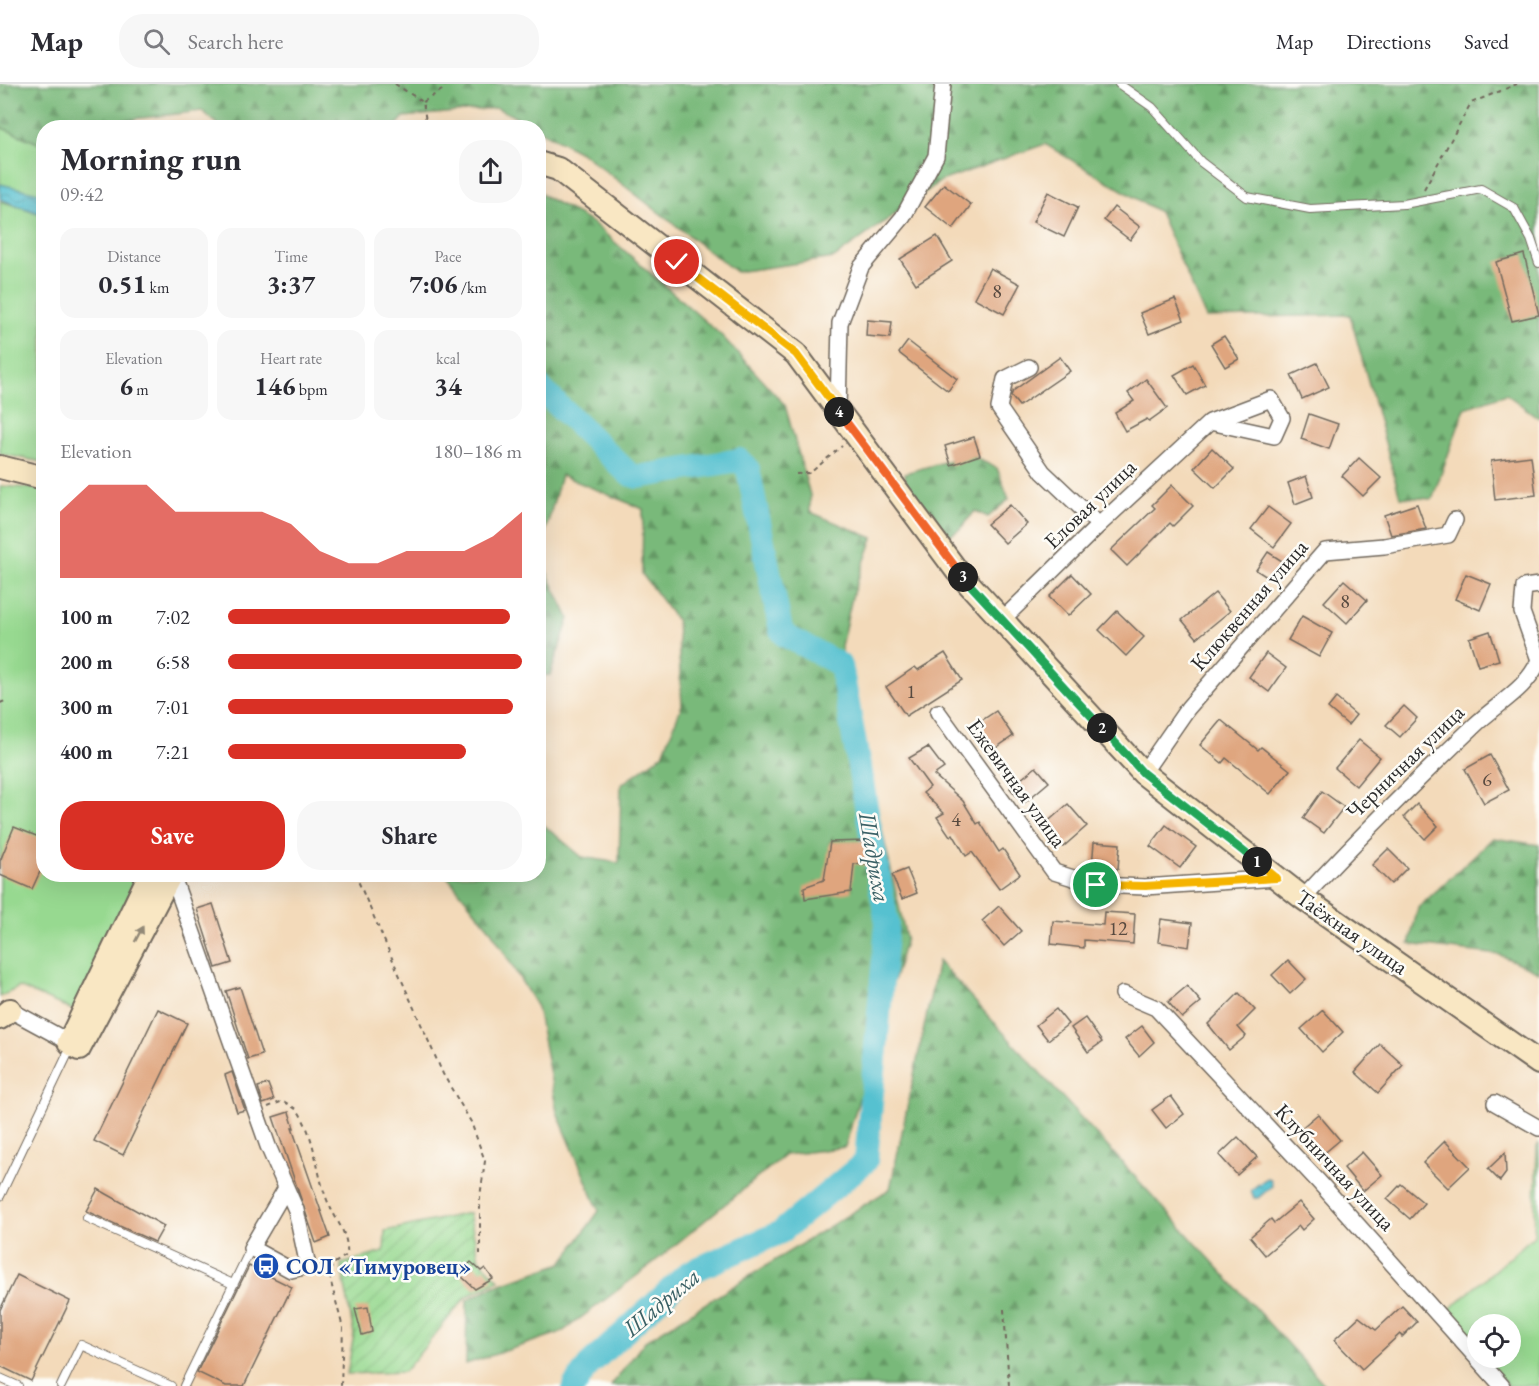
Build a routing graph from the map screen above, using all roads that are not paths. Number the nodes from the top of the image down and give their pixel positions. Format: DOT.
graph roads {
  1 [pos="943,84"];
  2 [pos="1119,84"];
  3 [pos="546,165"];
  4 [pos="1539,263"];
  5 [pos="1029,367"];
  6 [pos="838,410"];
  7 [pos="1210,422"];
  8 [pos="0,467"];
  9 [pos="36,476"];
  10 [pos="1455,520"];
  11 [pos="1099,525"];
  12 [pos="1539,585"];
  13 [pos="1002,620"];
  14 [pos="1539,660"];
  15 [pos="938,712"];
  16 [pos="1143,773"];
  17 [pos="1277,878"];
  18 [pos="146,882"];
  19 [pos="167,882"];
  20 [pos="174,882"];
  21 [pos="1303,898"];
  22 [pos="1123,994"];
  23 [pos="5,1014"];
  24 [pos="71,1043"];
  25 [pos="1539,1063"];
  26 [pos="1495,1103"];
  27 [pos="1539,1128"];
  28 [pos="286,1188"];
  29 [pos="0,1196"];
  30 [pos="87,1218"];
  31 [pos="251,1248"];
  32 [pos="233,1284"];
  33 [pos="0,1378"];
  34 [pos="18,1386"];
  35 [pos="61,1386"];
  36 [pos="171,1386"];
  37 [pos="184,1386"];
  38 [pos="1502,1386"];
  1 -- 6 [label="street"];
  2 -- 4 [label="lane"];
  3 -- 6 [label="street, Таёжная улица"];
  5 -- 11 [label="street"];
  6 -- 13 [label="street, Таёжная улица"];
  7 -- 11 [label="street, Еловая улица"];
  8 -- 9 [label="street"];
  10 -- 16 [label="street, Клюквенная улица"];
  11 -- 13 [label="street, Еловая улица"];
  12 -- 14 [label="street, Черничная улица"];
  13 -- 16 [label="street, Таёжная улица"];
  14 -- 21 [label="street, Черничная улица"];
  15 -- 17 [label="street, Ежевичная улица"];
  16 -- 17 [label="street, Таёжная улица"];
  17 -- 21 [label="street, Таёжная улица"];
  18 -- 24 [label="street"];
  24 -- 19 [label="street, one-way"];
  20 -- 28 [label="street"];
  21 -- 25 [label="street, Таёжная улица"];
  22 -- 38 [label="street, Клубничная улица"];
  23 -- 24 [label="street"];
  24 -- 29 [label="lane"];
  26 -- 27 [label="street"];
  28 -- 31 [label="street"];
  28 -- 31 [label="street"];
  30 -- 32 [label="lane"];
  31 -- 32 [label="lane"];
  32 -- 37 [label="lane"];
  33 -- 34 [label="lane"];
  35 -- 36 [label="lane"];
}
